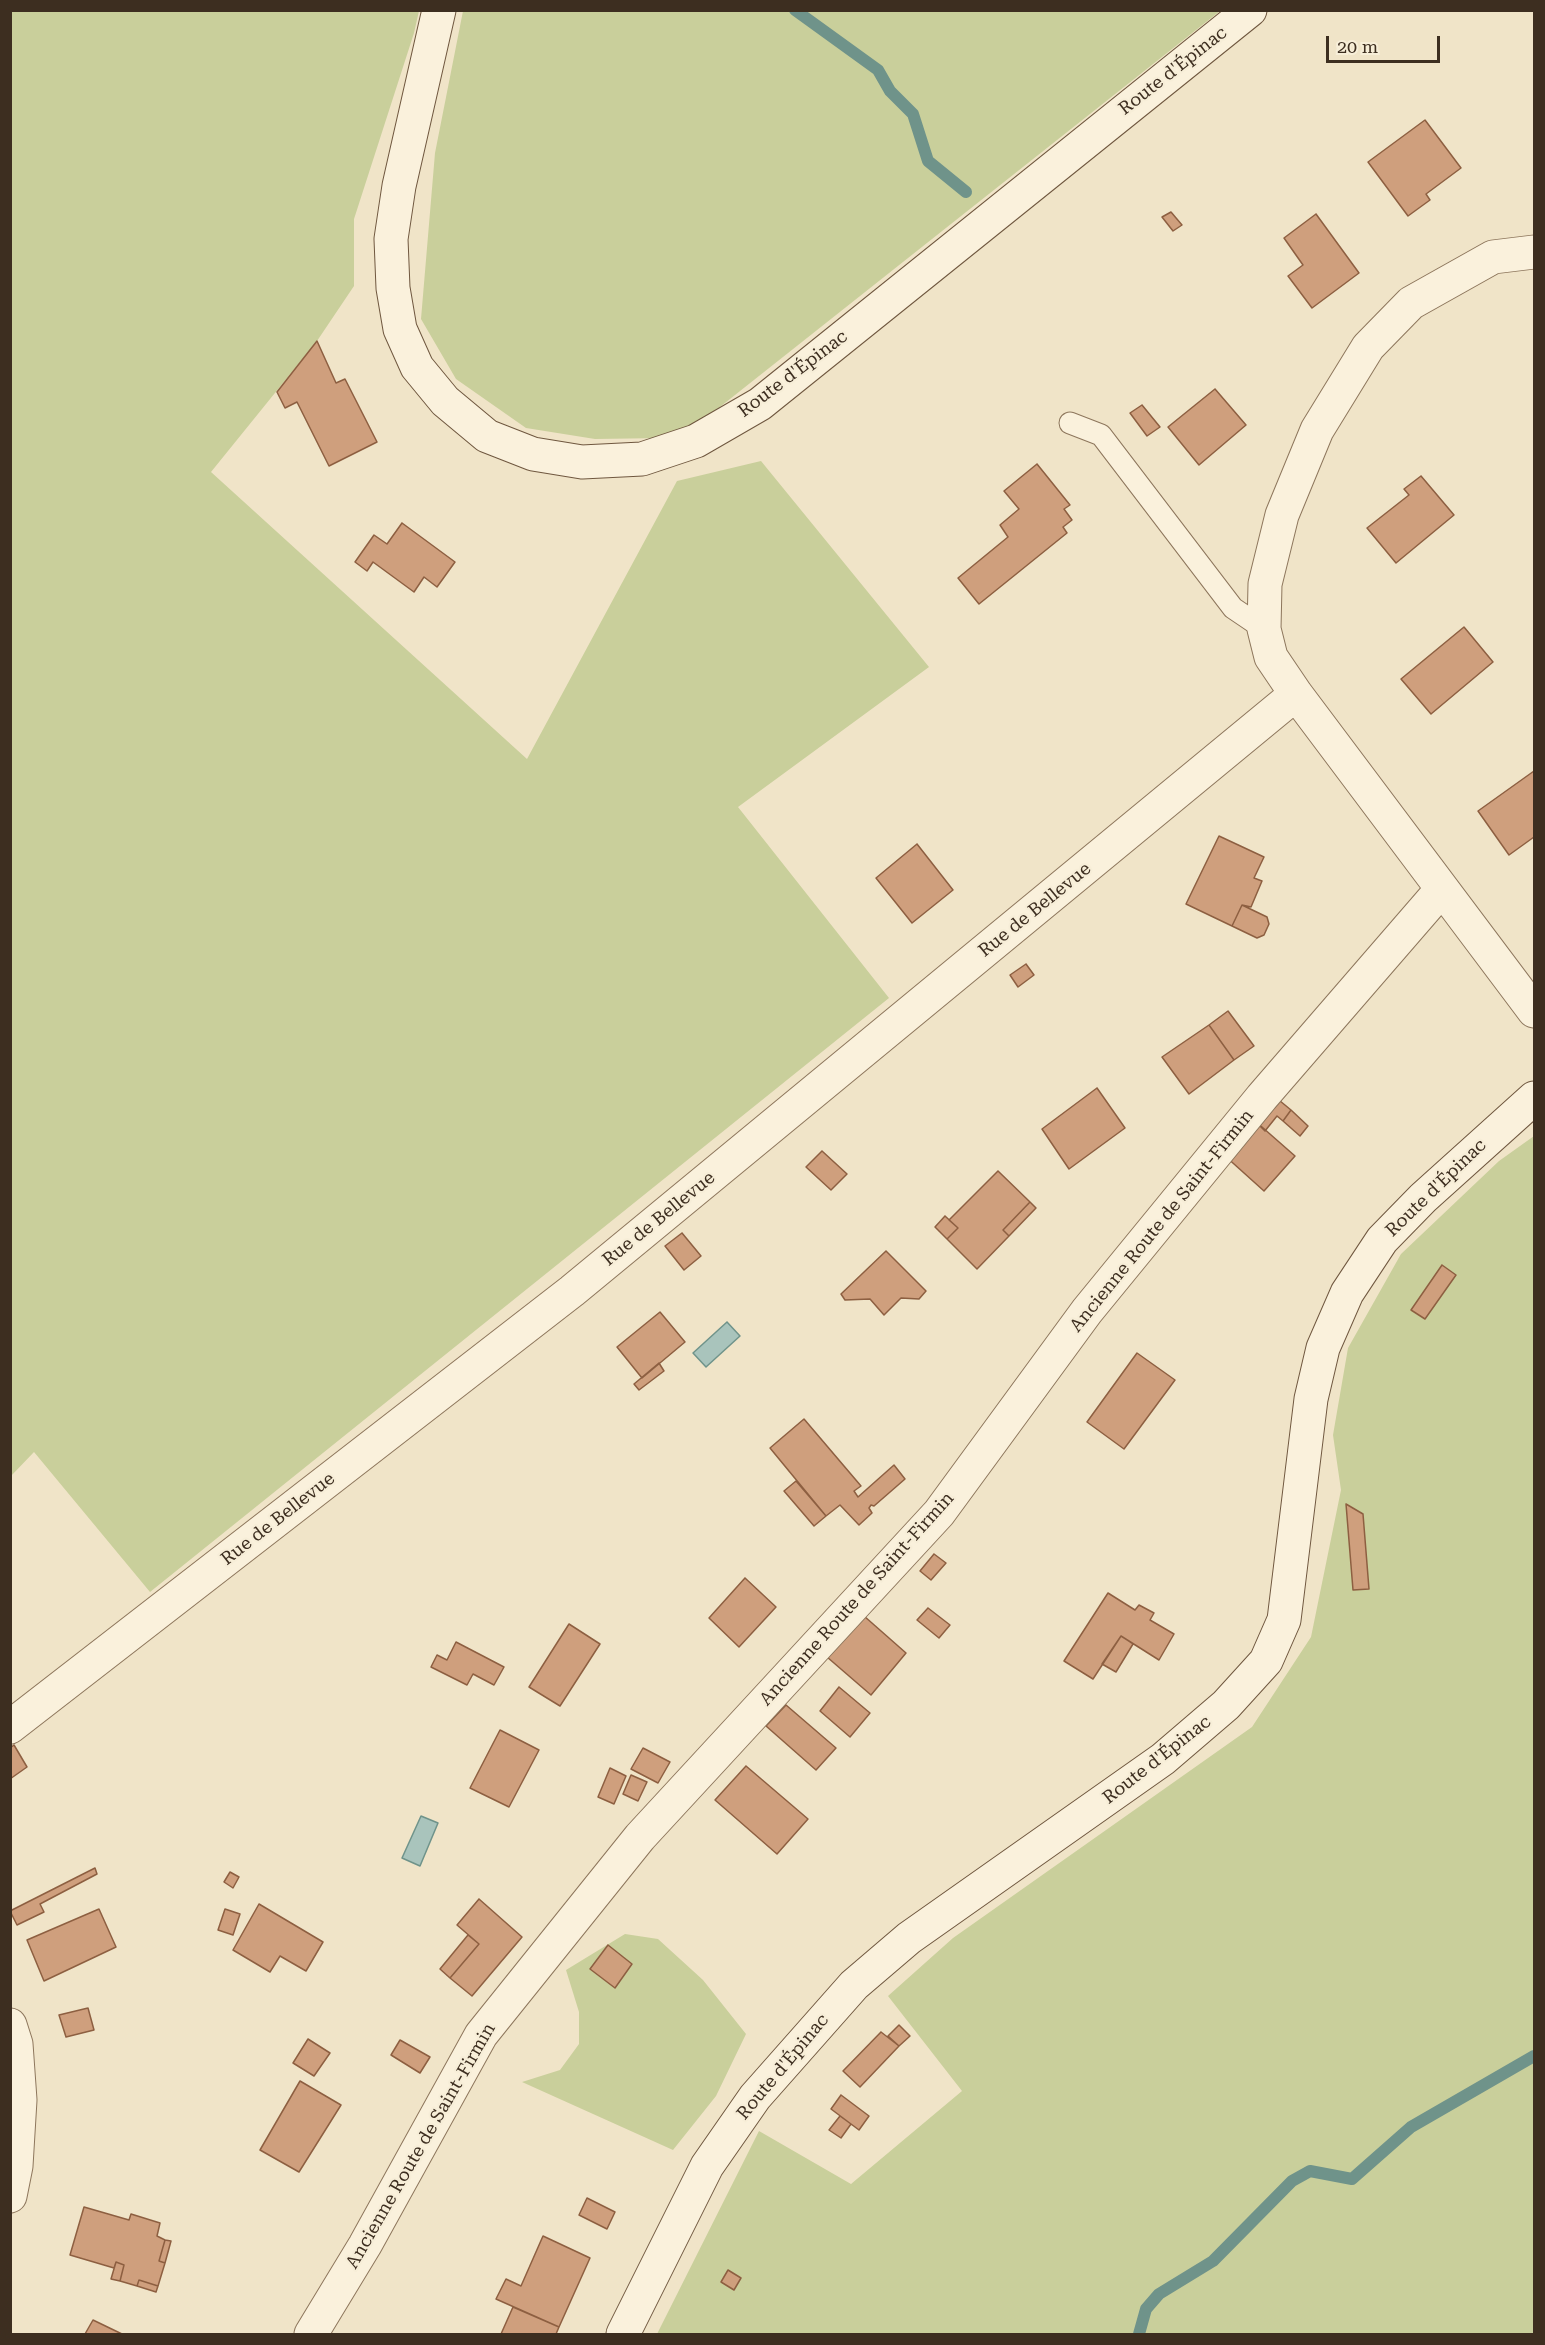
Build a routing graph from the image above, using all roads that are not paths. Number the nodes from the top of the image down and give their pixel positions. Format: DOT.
graph roads {
  1 [pos="439,10"];
  2 [pos="1250,10"];
  3 [pos="1534,252"];
  4 [pos="1070,423"];
  5 [pos="1264,628"];
  6 [pos="1296,694"];
  7 [pos="1442,889"];
  8 [pos="1534,1011"];
  9 [pos="1534,1098"];
  10 [pos="10,1727"];
  11 [pos="10,2025"];
  12 [pos="10,2196"];
  13 [pos="311,2334"];
  14 [pos="623,2334"];
  1 -- 2 [label="street, Route d'Épinac"];
  3 -- 5 [label="street"];
  4 -- 5 [label="lane"];
  5 -- 6 [label="street"];
  6 -- 7 [label="street"];
  6 -- 10 [label="street, Rue de Bellevue"];
  7 -- 8 [label="street"];
  7 -- 13 [label="street, Ancienne Route de Saint-Firmin"];
  9 -- 14 [label="street, Route d'Épinac"];
  11 -- 12 [label="street"];
}
